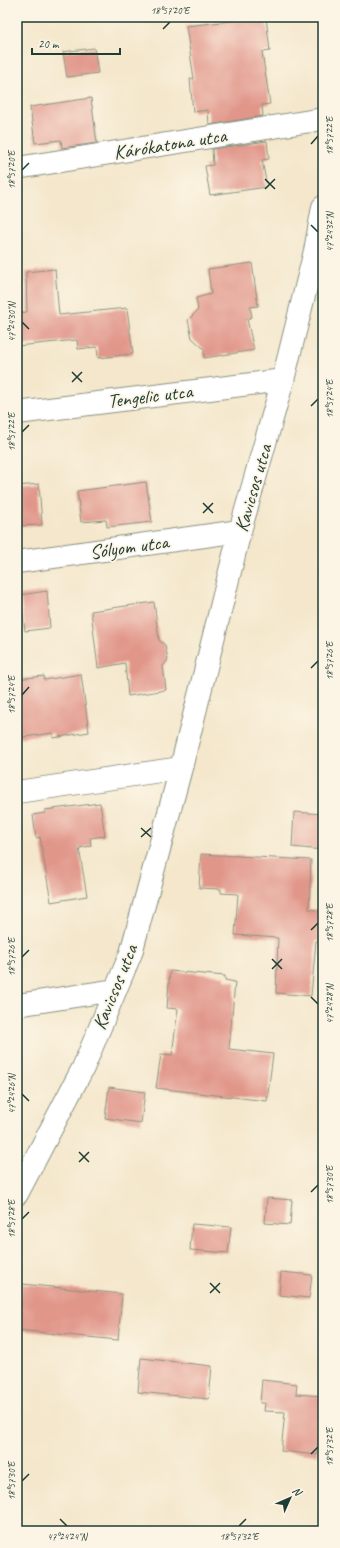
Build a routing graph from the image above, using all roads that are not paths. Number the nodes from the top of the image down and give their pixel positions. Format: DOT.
graph roads {
  1 [pos="323,119"];
  2 [pos="17,168"];
  3 [pos="323,207"];
  4 [pos="283,380"];
  5 [pos="17,413"];
  6 [pos="240,531"];
  7 [pos="17,562"];
  8 [pos="181,768"];
  9 [pos="17,792"];
  10 [pos="115,990"];
  11 [pos="17,1005"];
  12 [pos="17,1194"];
  1 -- 2 [label="street, Kárókatona utca"];
  3 -- 4 [label="street, Kavicsos utca"];
  4 -- 5 [label="street, Tengelic utca"];
  4 -- 6 [label="street, Kavicsos utca"];
  6 -- 7 [label="street, Sólyom utca"];
  6 -- 8 [label="street, Kavicsos utca"];
  8 -- 9 [label="street"];
  8 -- 10 [label="street, Kavicsos utca"];
  10 -- 11 [label="street"];
  10 -- 12 [label="street, Kavicsos utca"];
}
